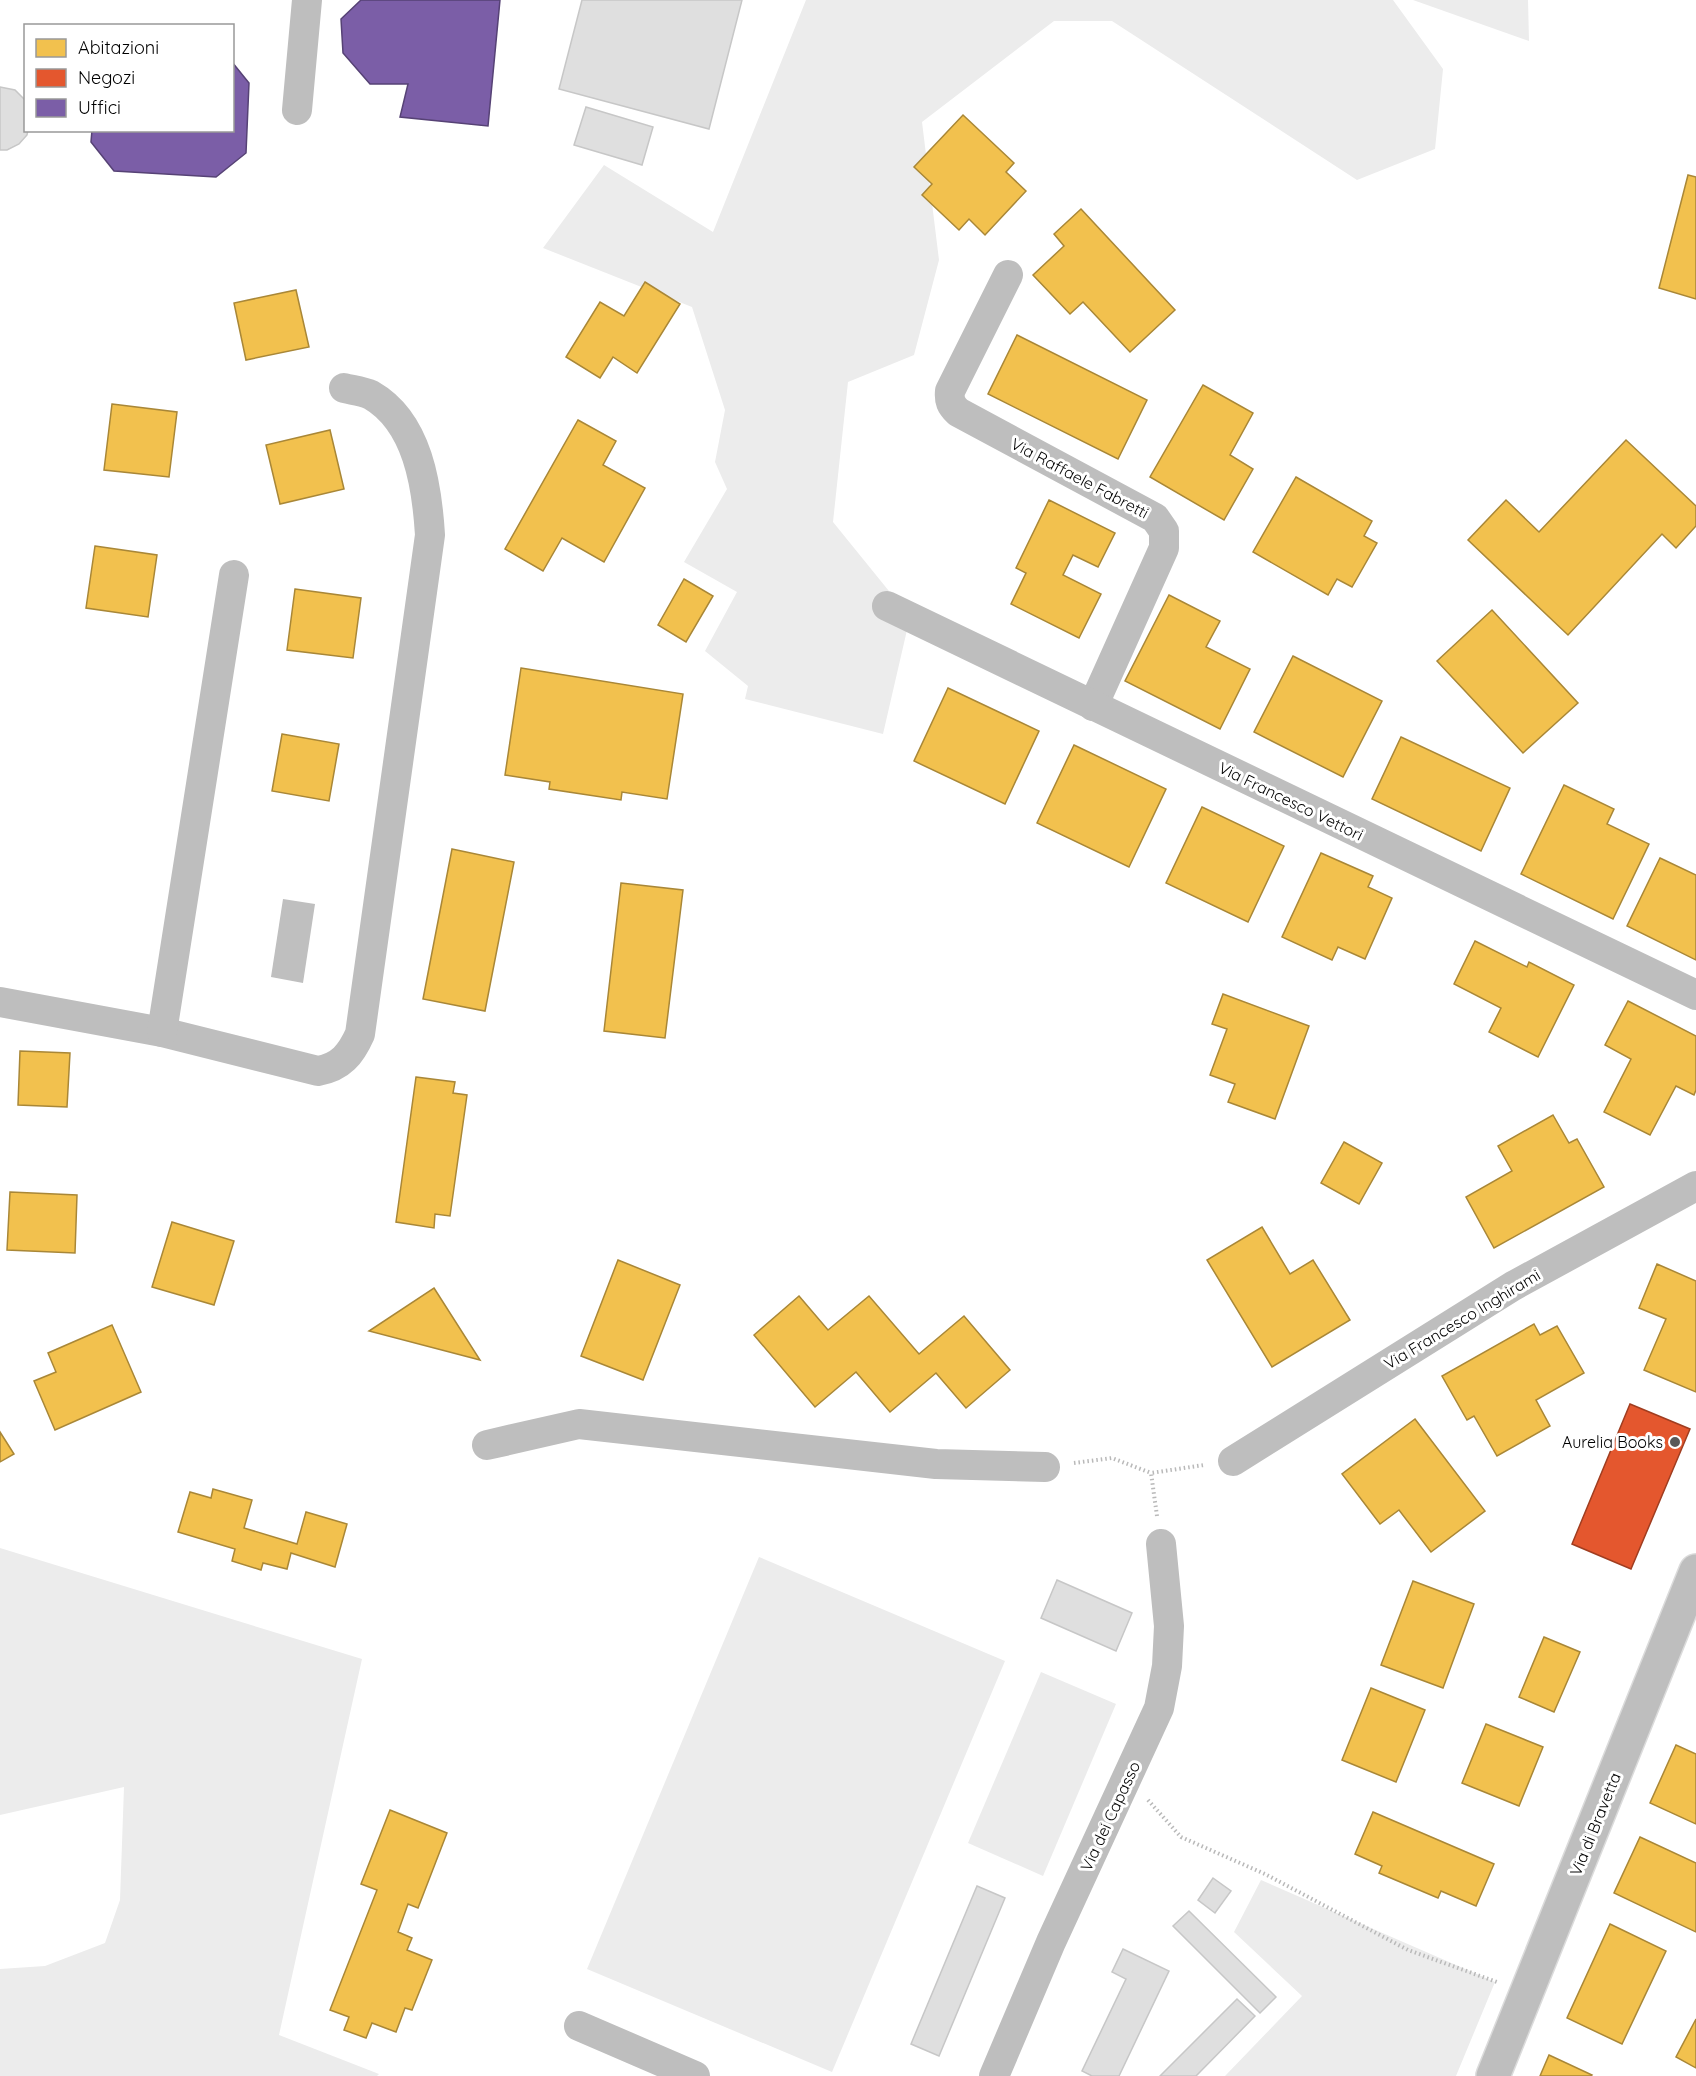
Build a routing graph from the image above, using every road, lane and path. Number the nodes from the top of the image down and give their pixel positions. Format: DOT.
graph roads {
  1 [pos="307,0"];
  2 [pos="297,110"];
  3 [pos="1008,275"];
  4 [pos="344,388"];
  5 [pos="234,575"];
  6 [pos="887,606"];
  7 [pos="1093,706"];
  8 [pos="1696,995"];
  9 [pos="0,1002"];
  10 [pos="162,1032"];
  11 [pos="1696,1186"];
  12 [pos="487,1445"];
  13 [pos="1233,1461"];
  14 [pos="1045,1467"];
  15 [pos="1151,1473"];
  16 [pos="1161,1544"];
  17 [pos="1696,1571"];
  18 [pos="1128,1777"];
  19 [pos="1527,1993"];
  20 [pos="579,2026"];
  21 [pos="695,2076"];
  22 [pos="994,2076"];
  23 [pos="1493,2076"];
  1 -- 2 [label="street"];
  3 -- 7 [label="street, Via Raffaele Fabretti"];
  4 -- 10 [label="street"];
  5 -- 10 [label="street"];
  6 -- 7 [label="street, Via Francesco Vettori"];
  7 -- 8 [label="street, Via Francesco Vettori"];
  9 -- 10 [label="street"];
  11 -- 13 [label="street, Via Francesco Inghirami"];
  12 -- 14 [label="street"];
  13 -- 15 [label="path"];
  14 -- 15 [label="path"];
  15 -- 16 [label="path"];
  16 -- 18 [label="street, Via dei Capasso"];
  17 -- 19 [label="main road, Via di Bravetta"];
  18 -- 19 [label="path"];
  18 -- 22 [label="street, Via dei Capasso"];
  19 -- 23 [label="main road, Via di Bravetta"];
  20 -- 21 [label="street"];
}
